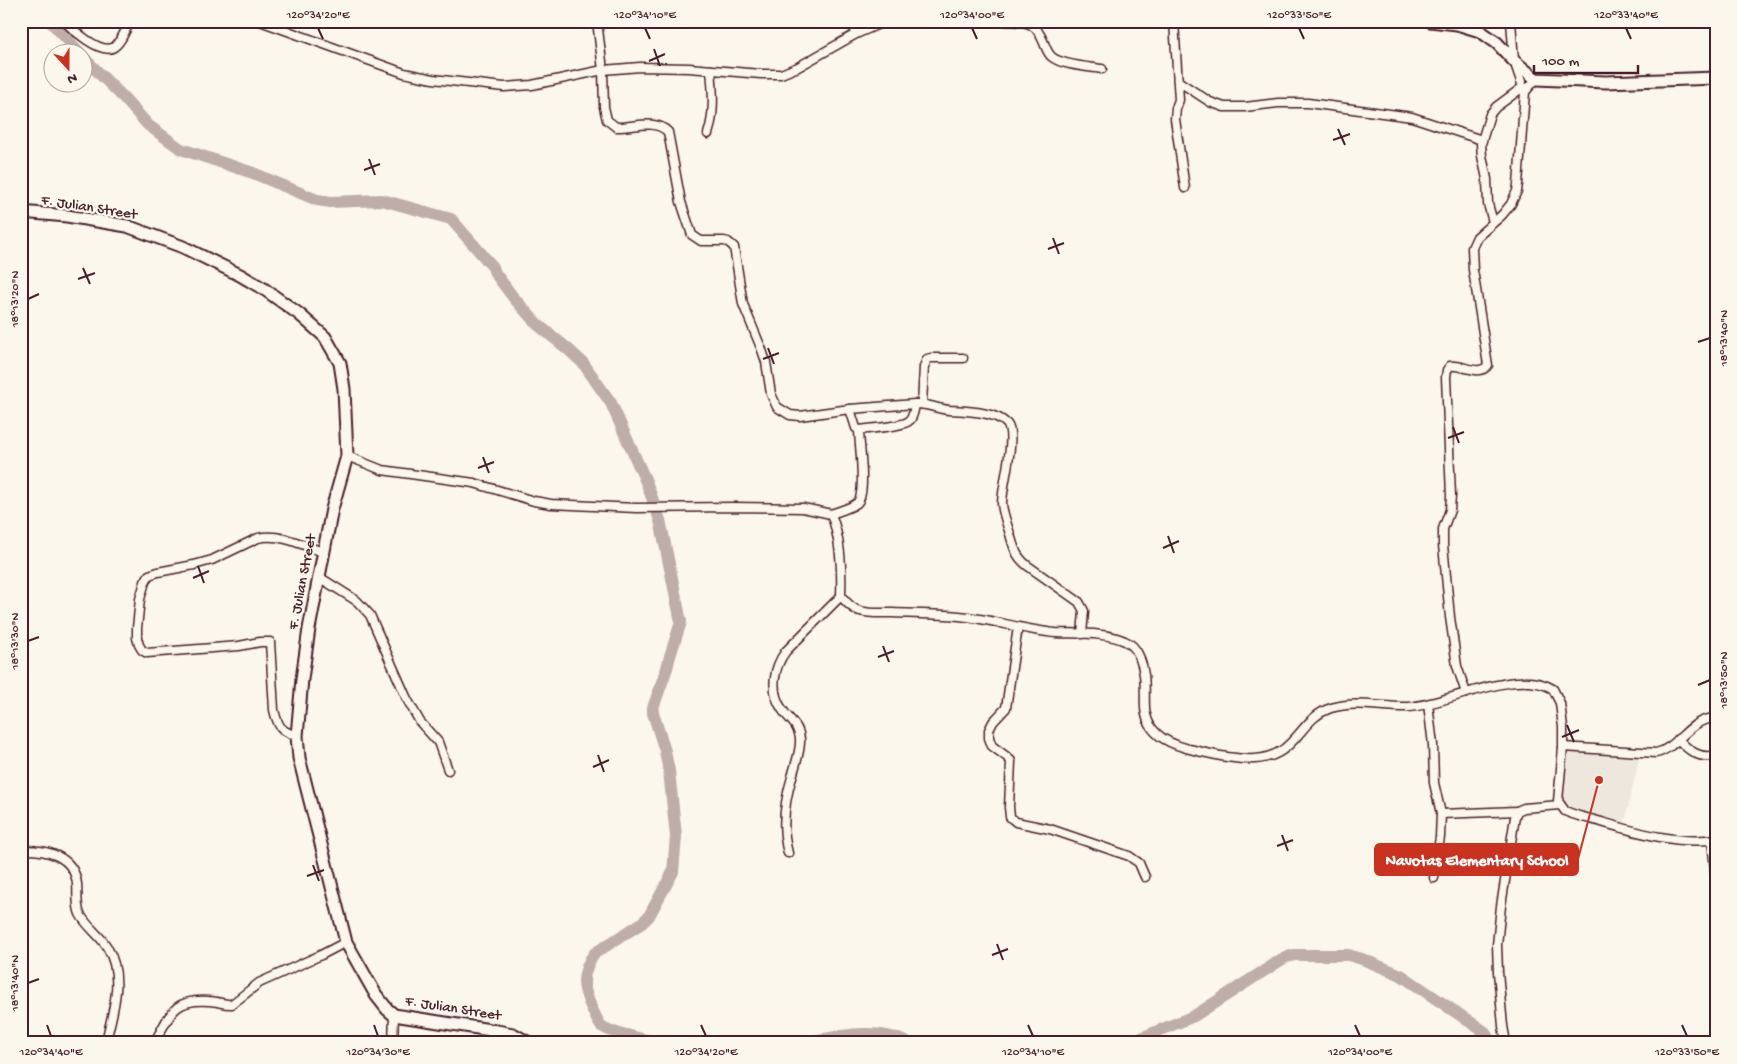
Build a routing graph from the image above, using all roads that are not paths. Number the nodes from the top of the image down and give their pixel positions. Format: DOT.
graph roads {
  1 [pos="64,21"];
  2 [pos="130,21"];
  3 [pos="260,21"];
  4 [pos="597,21"];
  5 [pos="852,21"];
  6 [pos="886,21"];
  7 [pos="1004,21"];
  8 [pos="1174,21"];
  9 [pos="1430,21"];
  10 [pos="1511,21"];
  11 [pos="856,34"];
  12 [pos="1514,61"];
  13 [pos="1102,69"];
  14 [pos="603,70"];
  15 [pos="711,70"];
  16 [pos="1716,78"];
  17 [pos="1536,79"];
  18 [pos="1178,81"];
  19 [pos="1524,90"];
  20 [pos="708,134"];
  21 [pos="1482,140"];
  22 [pos="1185,188"];
  23 [pos="21,212"];
  24 [pos="1493,222"];
  25 [pos="963,358"];
  26 [pos="918,404"];
  27 [pos="850,409"];
  28 [pos="859,430"];
  29 [pos="347,456"];
  30 [pos="831,514"];
  31 [pos="323,552"];
  32 [pos="318,577"];
  33 [pos="841,596"];
  34 [pos="1018,627"];
  35 [pos="1082,634"];
  36 [pos="1466,693"];
  37 [pos="1428,704"];
  38 [pos="1716,719"];
  39 [pos="297,736"];
  40 [pos="1678,739"];
  41 [pos="1563,747"];
  42 [pos="1716,755"];
  43 [pos="448,770"];
  44 [pos="1560,805"];
  45 [pos="1517,812"];
  46 [pos="1441,814"];
  47 [pos="1714,840"];
  48 [pos="21,850"];
  49 [pos="788,853"];
  50 [pos="1145,878"];
  51 [pos="1434,878"];
  52 [pos="1716,881"];
  53 [pos="346,942"];
  54 [pos="394,1015"];
  55 [pos="104,1043"];
  56 [pos="154,1043"];
  57 [pos="393,1043"];
  58 [pos="529,1043"];
  59 [pos="1506,1043"];
  1 -- 2 [label="street"];
  3 -- 14 [label="street"];
  4 -- 14 [label="street"];
  5 -- 11 [label="street"];
  6 -- 11 [label="street"];
  7 -- 13 [label="street"];
  8 -- 18 [label="street"];
  9 -- 12 [label="street"];
  10 -- 12 [label="street"];
  11 -- 15 [label="street"];
  12 -- 17 [label="street"];
  12 -- 19 [label="street"];
  14 -- 15 [label="street"];
  14 -- 27 [label="street"];
  15 -- 20 [label="street"];
  16 -- 17 [label="street"];
  17 -- 19 [label="street"];
  18 -- 21 [label="street"];
  18 -- 22 [label="street"];
  19 -- 21 [label="street"];
  19 -- 24 [label="street"];
  21 -- 24 [label="street"];
  23 -- 29 [label="street, F. Julian Street"];
  24 -- 36 [label="street"];
  25 -- 26 [label="street"];
  26 -- 27 [label="street"];
  26 -- 28 [label="street"];
  26 -- 35 [label="street"];
  27 -- 28 [label="street"];
  28 -- 30 [label="street"];
  29 -- 30 [label="street"];
  29 -- 31 [label="street, F. Julian Street"];
  30 -- 33 [label="street"];
  31 -- 32 [label="street, F. Julian Street"];
  31 -- 39 [label="street"];
  32 -- 39 [label="street, F. Julian Street"];
  32 -- 43 [label="street"];
  33 -- 34 [label="street"];
  33 -- 49 [label="street"];
  34 -- 35 [label="street"];
  34 -- 50 [label="street"];
  35 -- 37 [label="street"];
  36 -- 37 [label="street"];
  36 -- 41 [label="street"];
  37 -- 46 [label="street"];
  38 -- 40 [label="street"];
  39 -- 53 [label="street, F. Julian Street"];
  40 -- 41 [label="street"];
  40 -- 42 [label="street"];
  41 -- 44 [label="street"];
  44 -- 45 [label="street"];
  44 -- 47 [label="street"];
  45 -- 46 [label="street"];
  45 -- 59 [label="street"];
  46 -- 51 [label="street"];
  47 -- 52 [label="street"];
  48 -- 55 [label="street"];
  53 -- 54 [label="street, F. Julian Street"];
  53 -- 56 [label="street"];
  54 -- 57 [label="street"];
  54 -- 58 [label="street, F. Julian Street"];
}
